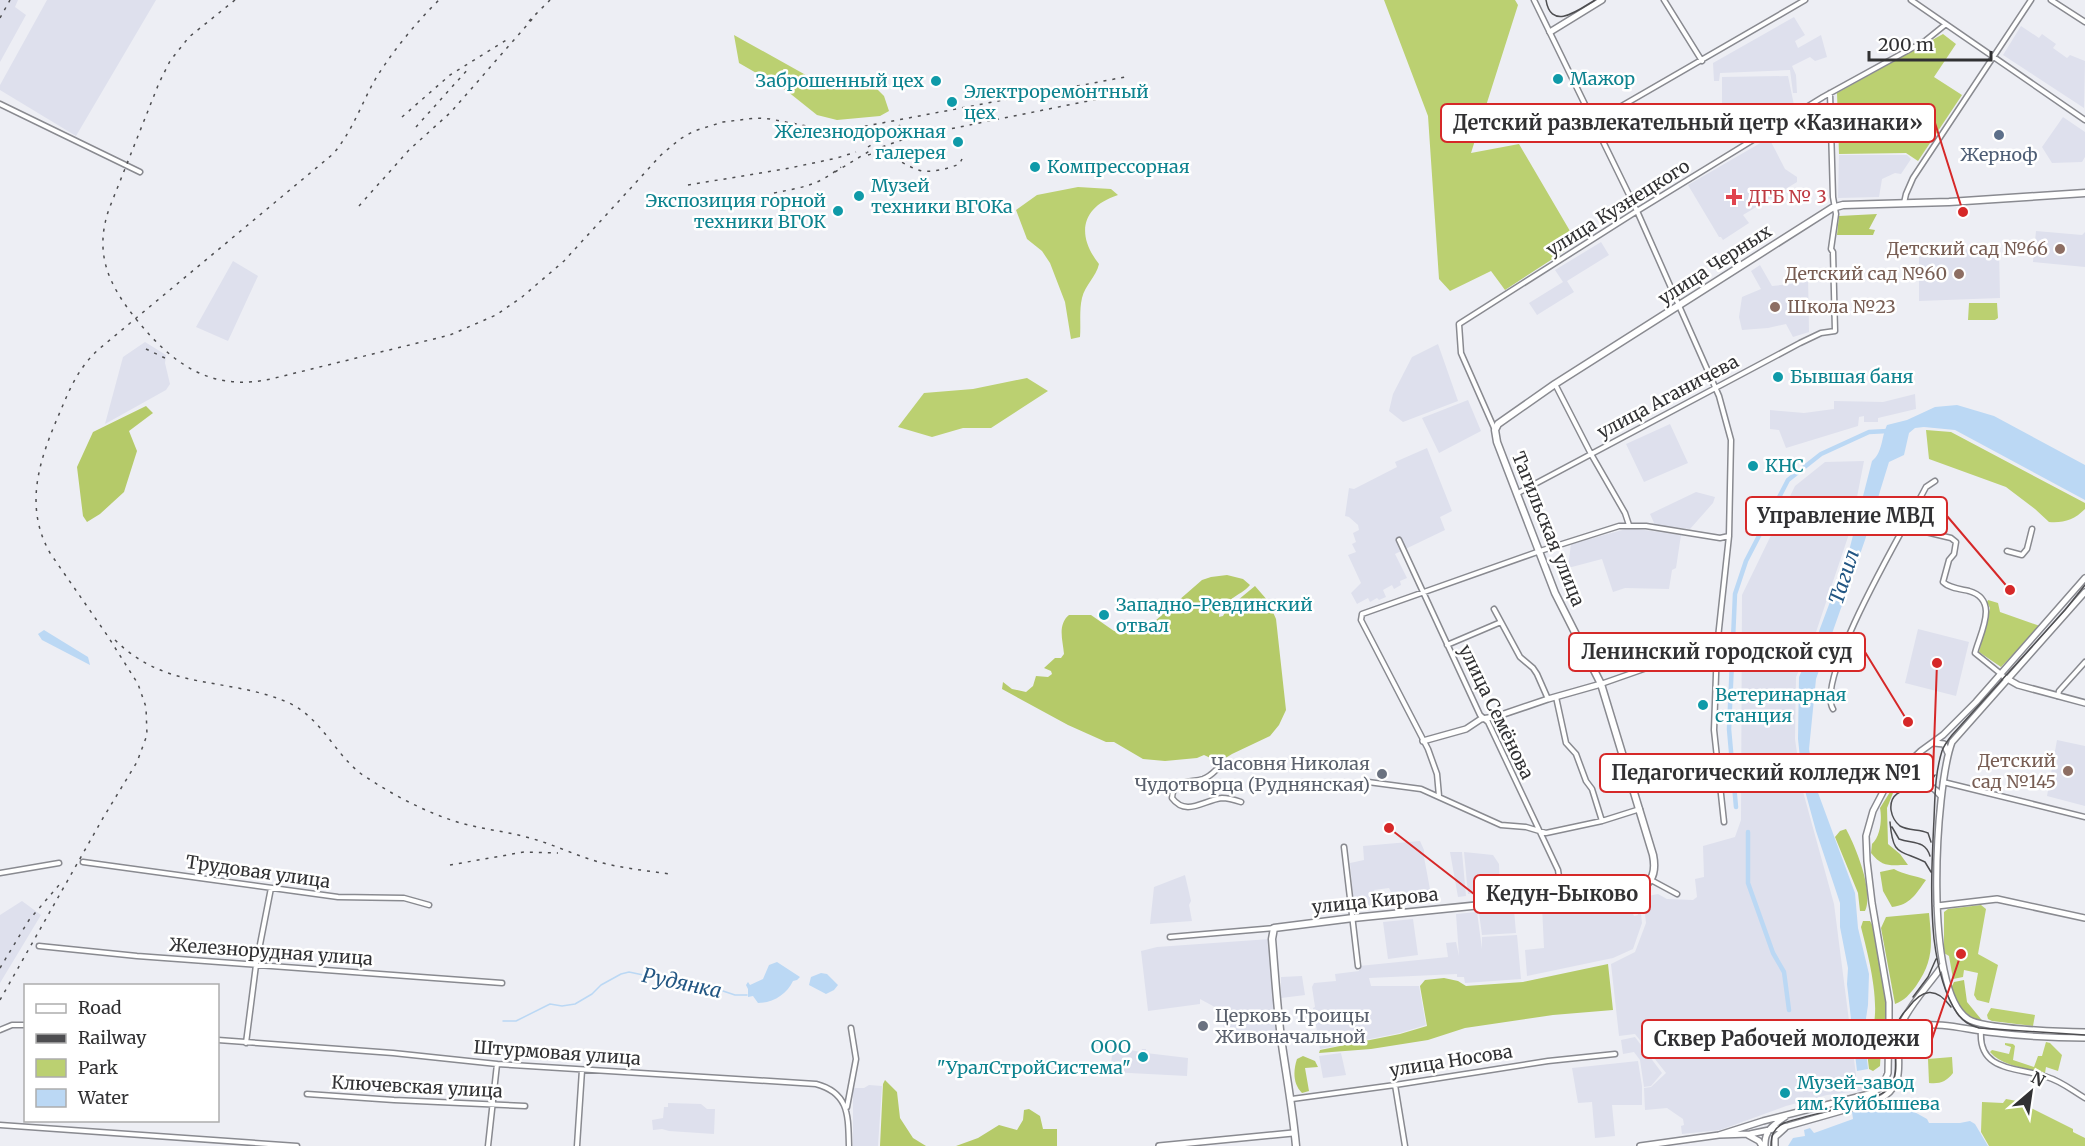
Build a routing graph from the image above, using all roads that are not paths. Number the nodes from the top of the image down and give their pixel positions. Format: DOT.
graph roads {
  1 [pos="1534,0"];
  2 [pos="1602,0"];
  3 [pos="1664,0"];
  4 [pos="1805,0"];
  5 [pos="1911,0"];
  6 [pos="2031,0"];
  7 [pos="2051,0"];
  8 [pos="2085,22"];
  9 [pos="1946,24"];
  10 [pos="1550,32"];
  11 [pos="1993,57"];
  12 [pos="1702,61"];
  13 [pos="1830,93"];
  14 [pos="0,104"];
  15 [pos="2085,120"];
  16 [pos="1594,122"];
  17 [pos="140,172"];
  18 [pos="2085,193"];
  19 [pos="1904,203"];
  20 [pos="1835,207"];
  21 [pos="1637,211"];
  22 [pos="1678,306"];
  23 [pos="1459,324"];
  24 [pos="1555,384"];
  25 [pos="1715,387"];
  26 [pos="1495,430"];
  27 [pos="1591,454"];
  28 [pos="1935,481"];
  29 [pos="1518,493"];
  30 [pos="1629,525"];
  31 [pos="1905,526"];
  32 [pos="2032,529"];
  33 [pos="1729,536"];
  34 [pos="1399,540"];
  35 [pos="1540,551"];
  36 [pos="2007,551"];
  37 [pos="2085,578"];
  38 [pos="2082,585"];
  39 [pos="1422,591"];
  40 [pos="2084,594"];
  41 [pos="1494,609"];
  42 [pos="1501,622"];
  43 [pos="1448,645"];
  44 [pos="1718,647"];
  45 [pos="2085,662"];
  46 [pos="2001,674"];
  47 [pos="2007,679"];
  48 [pos="1601,684"];
  49 [pos="2058,696"];
  50 [pos="1556,697"];
  51 [pos="1548,699"];
  52 [pos="2085,703"];
  53 [pos="1833,709"];
  54 [pos="1485,719"];
  55 [pos="1423,741"];
  56 [pos="1933,743"];
  57 [pos="1948,753"];
  58 [pos="1216,770"];
  59 [pos="1942,781"];
  60 [pos="1368,782"];
  61 [pos="1887,785"];
  62 [pos="1438,796"];
  63 [pos="1941,796"];
  64 [pos="1241,802"];
  65 [pos="1640,809"];
  66 [pos="2085,818"];
  67 [pos="1602,821"];
  68 [pos="1724,822"];
  69 [pos="1539,831"];
  70 [pos="1344,846"];
  71 [pos="83,862"];
  72 [pos="59,863"];
  73 [pos="0,873"];
  74 [pos="1652,880"];
  75 [pos="272,888"];
  76 [pos="1677,894"];
  77 [pos="1562,897"];
  78 [pos="429,904"];
  79 [pos="1938,906"];
  80 [pos="1353,918"];
  81 [pos="2085,918"];
  82 [pos="1274,928"];
  83 [pos="1170,937"];
  84 [pos="39,946"];
  85 [pos="256,965"];
  86 [pos="1358,966"];
  87 [pos="1942,966"];
  88 [pos="501,983"];
  89 [pos="24,1025"];
  90 [pos="851,1028"];
  91 [pos="0,1030"];
  92 [pos="1981,1031"];
  93 [pos="2085,1032"];
  94 [pos="1899,1036"];
  95 [pos="2085,1038"];
  96 [pos="219,1040"];
  97 [pos="246,1043"];
  98 [pos="1615,1054"];
  99 [pos="497,1064"];
  100 [pos="582,1070"];
  101 [pos="1395,1085"];
  102 [pos="307,1094"];
  103 [pos="1292,1098"];
  104 [pos="2085,1098"];
  105 [pos="492,1105"];
  106 [pos="525,1106"];
  107 [pos="847,1109"];
  108 [pos="1789,1115"];
  109 [pos="0,1125"];
  110 [pos="1788,1126"];
  111 [pos="1768,1131"];
  112 [pos="1294,1135"];
  113 [pos="1719,1135"];
  114 [pos="1747,1135"];
  115 [pos="297,1146"];
  116 [pos="488,1146"];
  117 [pos="577,1146"];
  118 [pos="849,1146"];
  119 [pos="1159,1146"];
  120 [pos="1296,1146"];
  121 [pos="1302,1146"];
  122 [pos="1405,1146"];
  123 [pos="1640,1146"];
  124 [pos="1763,1146"];
  125 [pos="1775,1146"];
  1 -- 10 [label="street"];
  2 -- 10 [label="main road"];
  3 -- 12 [label="street"];
  4 -- 12 [label="street"];
  5 -- 9 [label="street"];
  6 -- 11 [label="street"];
  7 -- 8 [label="street"];
  9 -- 11 [label="street"];
  9 -- 13 [label="street, улица Кузнецкого"];
  10 -- 16 [label="street"];
  11 -- 15 [label="street"];
  11 -- 19 [label="street"];
  12 -- 16 [label="street"];
  13 -- 20 [label="street"];
  13 -- 21 [label="street, улица Кузнецкого"];
  14 -- 17 [label="street"];
  16 -- 21 [label="street"];
  18 -- 19 [label="main road, улица Черных"];
  19 -- 20 [label="main road, улица Черных"];
  20 -- 22 [label="main road, улица Черных"];
  20 -- 25 [label="street, улица Аганичева"];
  21 -- 22 [label="street"];
  21 -- 23 [label="street, улица Кузнецкого"];
  22 -- 24 [label="main road, улица Черных"];
  22 -- 25 [label="street"];
  23 -- 26 [label="street, Тагильская улица"];
  24 -- 26 [label="main road, улица Черных"];
  24 -- 27 [label="street"];
  25 -- 27 [label="street, улица Аганичева"];
  25 -- 33 [label="street"];
  26 -- 29 [label="main road, Тагильская улица"];
  27 -- 29 [label="street, улица Аганичева"];
  27 -- 30 [label="street"];
  28 -- 31 [label="street"];
  29 -- 35 [label="main road, Тагильская улица"];
  30 -- 33 [label="street"];
  30 -- 35 [label="street"];
  31 -- 46 [label="street"];
  31 -- 53 [label="street"];
  32 -- 36 [label="street"];
  33 -- 44 [label="street"];
  34 -- 39 [label="street, улица Семёнова"];
  35 -- 39 [label="street"];
  35 -- 48 [label="main road, Тагильская улица"];
  37 -- 38 [label="main road"];
  38 -- 46 [label="main road"];
  39 -- 43 [label="street, улица Семёнова"];
  39 -- 55 [label="street"];
  40 -- 47 [label="main road"];
  41 -- 42 [label="street"];
  42 -- 43 [label="street"];
  42 -- 51 [label="street"];
  43 -- 54 [label="street, улица Семёнова"];
  44 -- 48 [label="street"];
  44 -- 68 [label="street"];
  45 -- 49 [label="street"];
  46 -- 47 [label="main road"];
  46 -- 56 [label="main road"];
  47 -- 49 [label="main road"];
  47 -- 57 [label="main road"];
  48 -- 50 [label="main road"];
  48 -- 65 [label="main road, Тагильская улица"];
  49 -- 52 [label="main road"];
  50 -- 51 [label="main road"];
  50 -- 67 [label="street"];
  51 -- 54 [label="main road"];
  54 -- 55 [label="main road"];
  54 -- 69 [label="street, улица Семёнова"];
  55 -- 62 [label="street"];
  56 -- 57 [label="main road"];
  56 -- 61 [label="main road"];
  57 -- 59 [label="main road"];
  58 -- 64 [label="street"];
  59 -- 63 [label="main road"];
  59 -- 66 [label="street"];
  60 -- 62 [label="street"];
  61 -- 63 [label="main road"];
  61 -- 108 [label="main road"];
  62 -- 69 [label="street"];
  63 -- 79 [label="main road"];
  65 -- 67 [label="street"];
  65 -- 74 [label="main road, Тагильская улица"];
  67 -- 69 [label="street"];
  69 -- 77 [label="street, улица Семёнова"];
  70 -- 80 [label="street"];
  71 -- 75 [label="street, Трудовая улица"];
  72 -- 73 [label="street"];
  74 -- 76 [label="street"];
  74 -- 77 [label="main road, улица Кирова"];
  75 -- 78 [label="street, Трудовая улица"];
  75 -- 85 [label="street"];
  77 -- 80 [label="main road, улица Кирова"];
  79 -- 81 [label="main road"];
  79 -- 87 [label="main road"];
  80 -- 82 [label="main road, улица Кирова"];
  80 -- 86 [label="street"];
  82 -- 83 [label="street, улица Кирова"];
  82 -- 103 [label="main road"];
  84 -- 85 [label="street, Железнорудная улица"];
  85 -- 88 [label="street, Железнорудная улица"];
  85 -- 97 [label="street"];
  87 -- 93 [label="main road"];
  87 -- 94 [label="main road"];
  89 -- 91 [label="street"];
  90 -- 107 [label="street"];
  92 -- 94 [label="main road"];
  92 -- 95 [label="main road"];
  92 -- 104 [label="street"];
  94 -- 110 [label="main road"];
  96 -- 97 [label="street, Штурмовая улица"];
  97 -- 99 [label="street, Штурмовая улица"];
  98 -- 101 [label="street, улица Носова"];
  99 -- 100 [label="street, Штурмовая улица"];
  99 -- 105 [label="street"];
  100 -- 107 [label="street, Штурмовая улица"];
  100 -- 117 [label="street"];
  101 -- 103 [label="street, улица Носова"];
  101 -- 122 [label="street"];
  102 -- 105 [label="street, Ключевская улица"];
  103 -- 112 [label="main road"];
  105 -- 106 [label="street, Ключевская улица"];
  105 -- 116 [label="street"];
  107 -- 118 [label="street"];
  108 -- 111 [label="main road"];
  108 -- 113 [label="main road"];
  109 -- 115 [label="street"];
  110 -- 111 [label="main road"];
  110 -- 125 [label="main road"];
  111 -- 114 [label="main road"];
  111 -- 124 [label="main road"];
  112 -- 119 [label="main road"];
  112 -- 120 [label="main road"];
  112 -- 121 [label="main road"];
  113 -- 114 [label="main road"];
  113 -- 123 [label="main road"];
  114 -- 124 [label="main road"];
}
